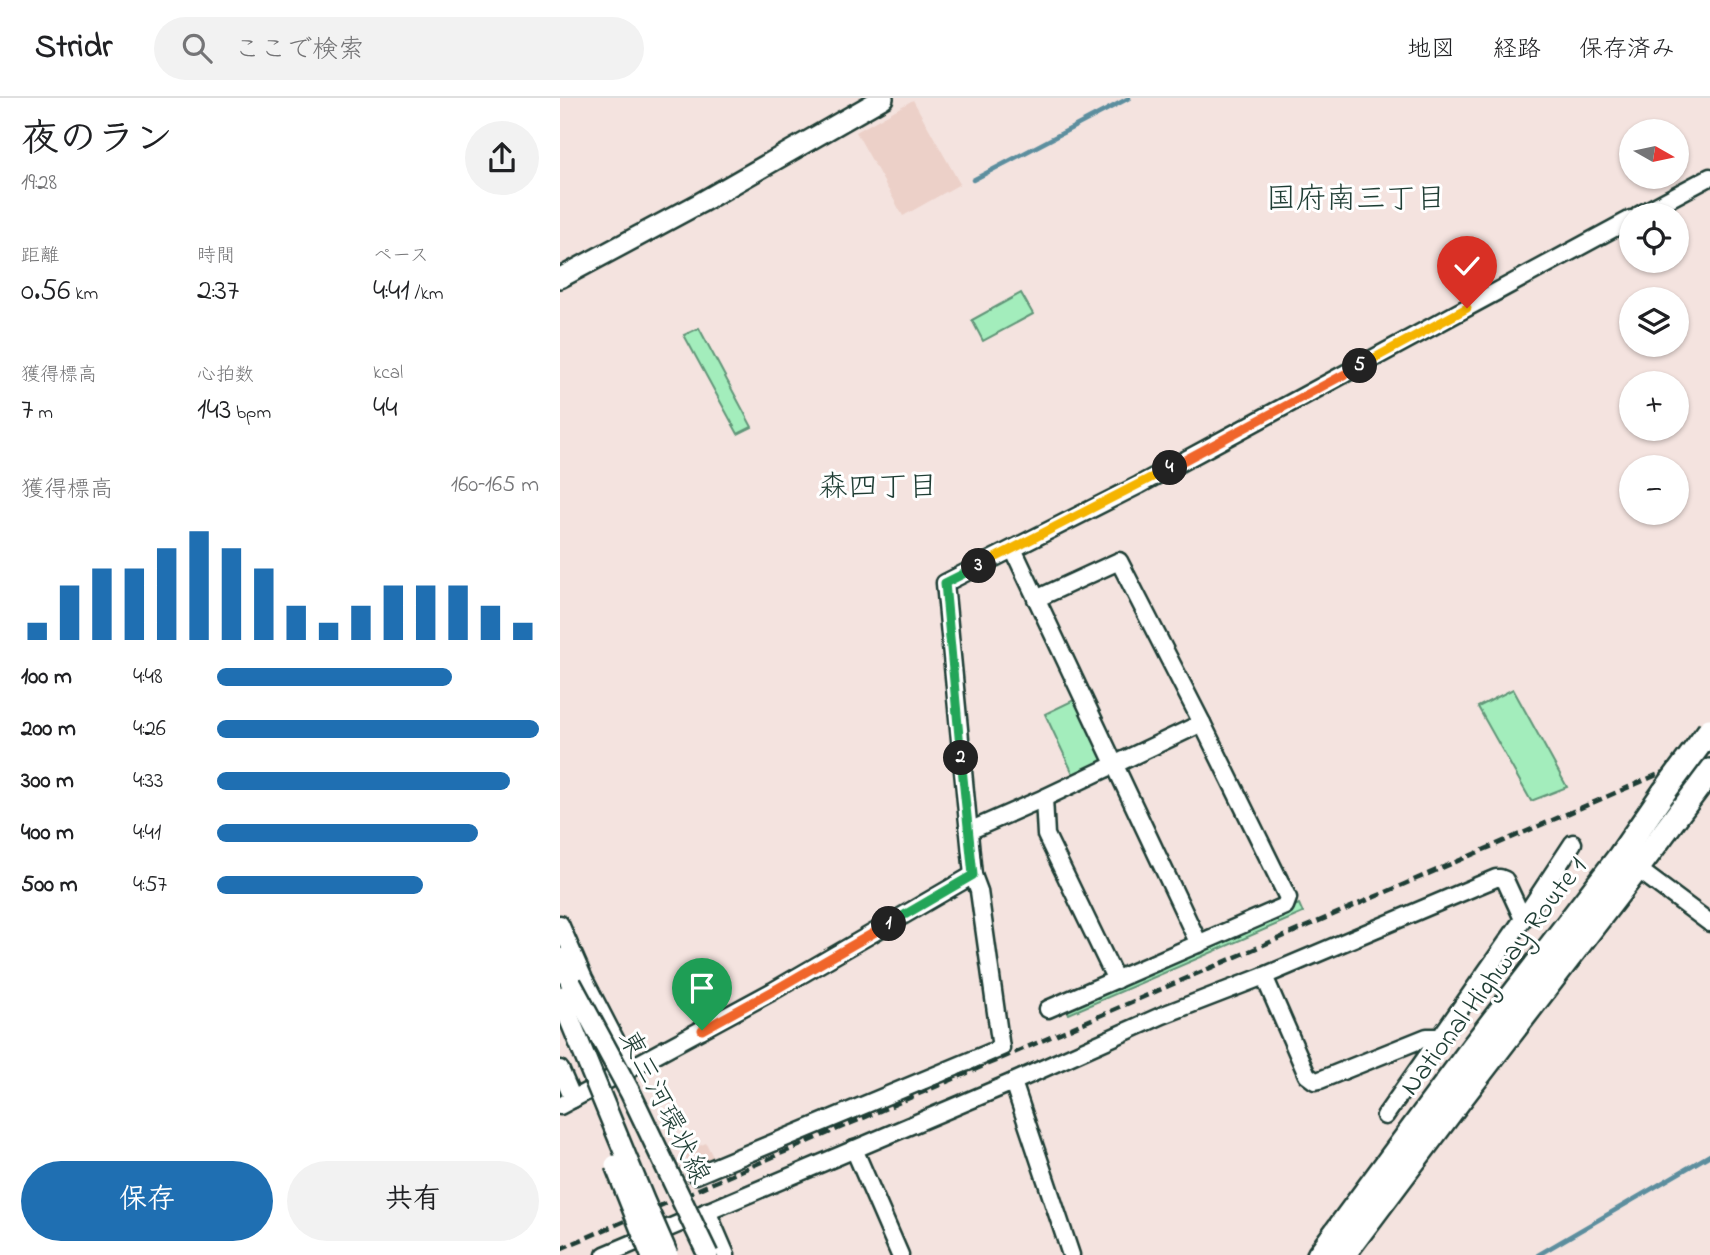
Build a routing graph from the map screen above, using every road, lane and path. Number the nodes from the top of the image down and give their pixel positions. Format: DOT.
graph roads {
  1 [pos="883,98"];
  2 [pos="1710,177"];
  3 [pos="1661,203"];
  4 [pos="1619,225"];
  5 [pos="560,278"];
  6 [pos="1013,549"];
  7 [pos="1036,599"];
  8 [pos="1202,723"];
  9 [pos="1710,730"];
  10 [pos="1114,764"];
  11 [pos="1708,774"];
  12 [pos="1044,798"];
  13 [pos="968,831"];
  14 [pos="1573,843"];
  15 [pos="1629,863"];
  16 [pos="973,875"];
  17 [pos="1523,919"];
  18 [pos="1710,923"];
  19 [pos="560,924"];
  20 [pos="1199,944"];
  21 [pos="560,958"];
  22 [pos="1264,976"];
  23 [pos="1116,980"];
  24 [pos="566,990"];
  25 [pos="1048,1009"];
  26 [pos="560,1027"];
  27 [pos="1440,1037"];
  28 [pos="630,1068"];
  29 [pos="560,1069"];
  30 [pos="1013,1082"];
  31 [pos="566,1102"];
  32 [pos="1385,1116"];
  33 [pos="854,1149"];
  34 [pos="696,1175"];
  35 [pos="707,1211"];
  36 [pos="605,1255"];
  37 [pos="651,1255"];
  38 [pos="668,1255"];
  39 [pos="708,1255"];
  40 [pos="726,1255"];
  41 [pos="900,1255"];
  42 [pos="1071,1255"];
  43 [pos="1320,1255"];
  44 [pos="1343,1255"];
  1 -- 5 [label="main road"];
  2 -- 3 [label="street"];
  4 -- 6 [label="street"];
  6 -- 7 [label="street"];
  6 -- 13 [label="street"];
  7 -- 8 [label="street"];
  7 -- 10 [label="street"];
  8 -- 10 [label="street"];
  8 -- 20 [label="street"];
  9 -- 15 [label="highway, National Highway Route 1, bridge"];
  10 -- 12 [label="street"];
  10 -- 20 [label="street"];
  11 -- 15 [label="highway, National Highway Route 1"];
  12 -- 13 [label="street"];
  12 -- 23 [label="street"];
  13 -- 16 [label="street"];
  14 -- 17 [label="street"];
  15 -- 18 [label="street"];
  15 -- 43 [label="highway, National Highway Route 1"];
  15 -- 44 [label="highway, National Highway Route 1"];
  16 -- 28 [label="street"];
  16 -- 34 [label="street"];
  17 -- 22 [label="street"];
  17 -- 27 [label="street"];
  19 -- 28 [label="street"];
  20 -- 23 [label="street"];
  21 -- 24 [label="main road"];
  22 -- 27 [label="street"];
  22 -- 30 [label="street"];
  23 -- 25 [label="street"];
  24 -- 38 [label="main road, bridge"];
  24 -- 39 [label="main road, 東三河環状線, bridge"];
  26 -- 37 [label="main road, bridge"];
  27 -- 32 [label="street"];
  28 -- 31 [label="street"];
  29 -- 31 [label="street"];
  30 -- 33 [label="street"];
  30 -- 42 [label="street"];
  33 -- 35 [label="street"];
  33 -- 41 [label="street"];
  35 -- 36 [label="street"];
  35 -- 40 [label="street"];
}
